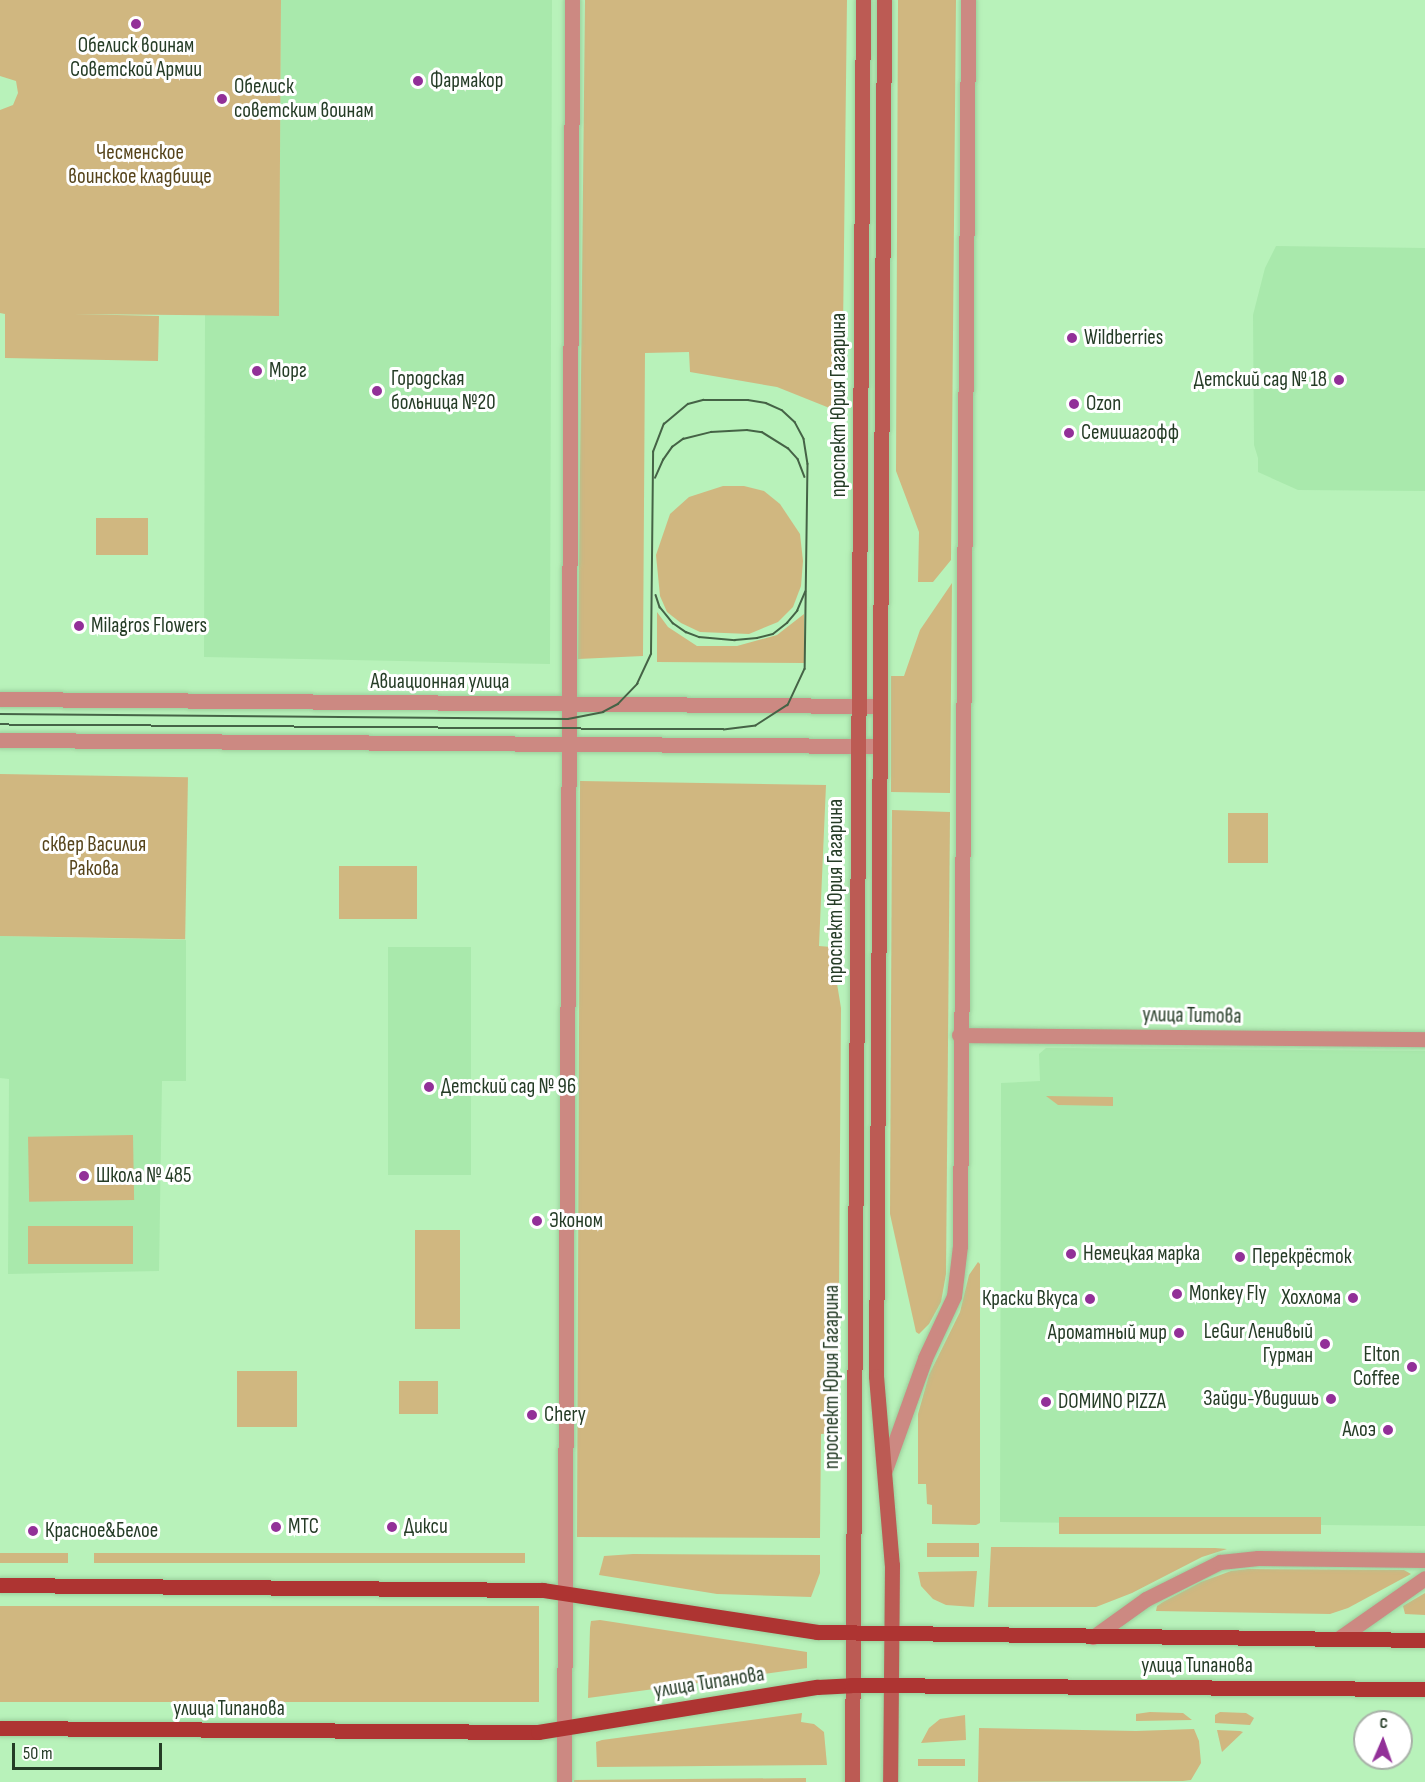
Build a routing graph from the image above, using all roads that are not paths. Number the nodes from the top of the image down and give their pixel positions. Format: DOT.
graph roads {
  1 [pos="572,0"];
  2 [pos="863,0"];
  3 [pos="884,0"];
  4 [pos="968,0"];
  5 [pos="0,699"];
  6 [pos="568,704"];
  7 [pos="858,705"];
  8 [pos="879,706"];
  9 [pos="0,740"];
  10 [pos="567,744"];
  11 [pos="858,746"];
  12 [pos="879,746"];
  13 [pos="959,1035"];
  14 [pos="1425,1039"];
  15 [pos="885,1470"];
  16 [pos="1425,1560"];
  17 [pos="1425,1578"];
  18 [pos="0,1586"];
  19 [pos="565,1593"];
  20 [pos="852,1634"];
  21 [pos="891,1635"];
  22 [pos="1093,1637"];
  23 [pos="1338,1639"];
  24 [pos="1425,1640"];
  25 [pos="891,1685"];
  26 [pos="851,1686"];
  27 [pos="1425,1689"];
  28 [pos="564,1727"];
  29 [pos="0,1728"];
  30 [pos="564,1782"];
  31 [pos="852,1782"];
  32 [pos="890,1782"];
  1 -- 6 [label="street"];
  2 -- 7 [label="main road, проспект Юрия Гагарина"];
  3 -- 8 [label="main road, проспект Юрия Гагарина"];
  4 -- 13 [label="street, проспект Юрия Гагарина"];
  5 -- 6 [label="street, Авиационная улица"];
  6 -- 7 [label="street, Авиационная улица"];
  6 -- 10 [label="street"];
  7 -- 8 [label="street, Авиационная улица"];
  7 -- 11 [label="main road, проспект Юрия Гагарина"];
  8 -- 12 [label="main road, проспект Юрия Гагарина"];
  9 -- 10 [label="street"];
  10 -- 11 [label="street"];
  10 -- 19 [label="street"];
  11 -- 12 [label="street"];
  11 -- 20 [label="main road, проспект Юрия Гагарина"];
  12 -- 15 [label="main road, проспект Юрия Гагарина"];
  13 -- 14 [label="street, улица Титова"];
  13 -- 15 [label="street, проспект Юрия Гагарина"];
  15 -- 21 [label="main road, проспект Юрия Гагарина"];
  16 -- 22 [label="street"];
  17 -- 23 [label="street"];
  18 -- 19 [label="main road, улица Типанова"];
  19 -- 20 [label="main road, улица Типанова"];
  19 -- 28 [label="street"];
  20 -- 21 [label="main road, улица Типанова"];
  20 -- 26 [label="main road, проспект Юрия Гагарина"];
  21 -- 22 [label="main road, улица Типанова"];
  21 -- 25 [label="main road, проспект Юрия Гагарина"];
  22 -- 23 [label="main road, улица Типанова"];
  23 -- 24 [label="main road, улица Типанова"];
  25 -- 26 [label="main road, улица Типанова"];
  25 -- 27 [label="main road, улица Типанова"];
  25 -- 32 [label="main road, проспект Юрия Гагарина"];
  26 -- 28 [label="main road, улица Типанова"];
  26 -- 31 [label="main road, проспект Юрия Гагарина"];
  28 -- 29 [label="main road, улица Типанова"];
  28 -- 30 [label="street"];
}
